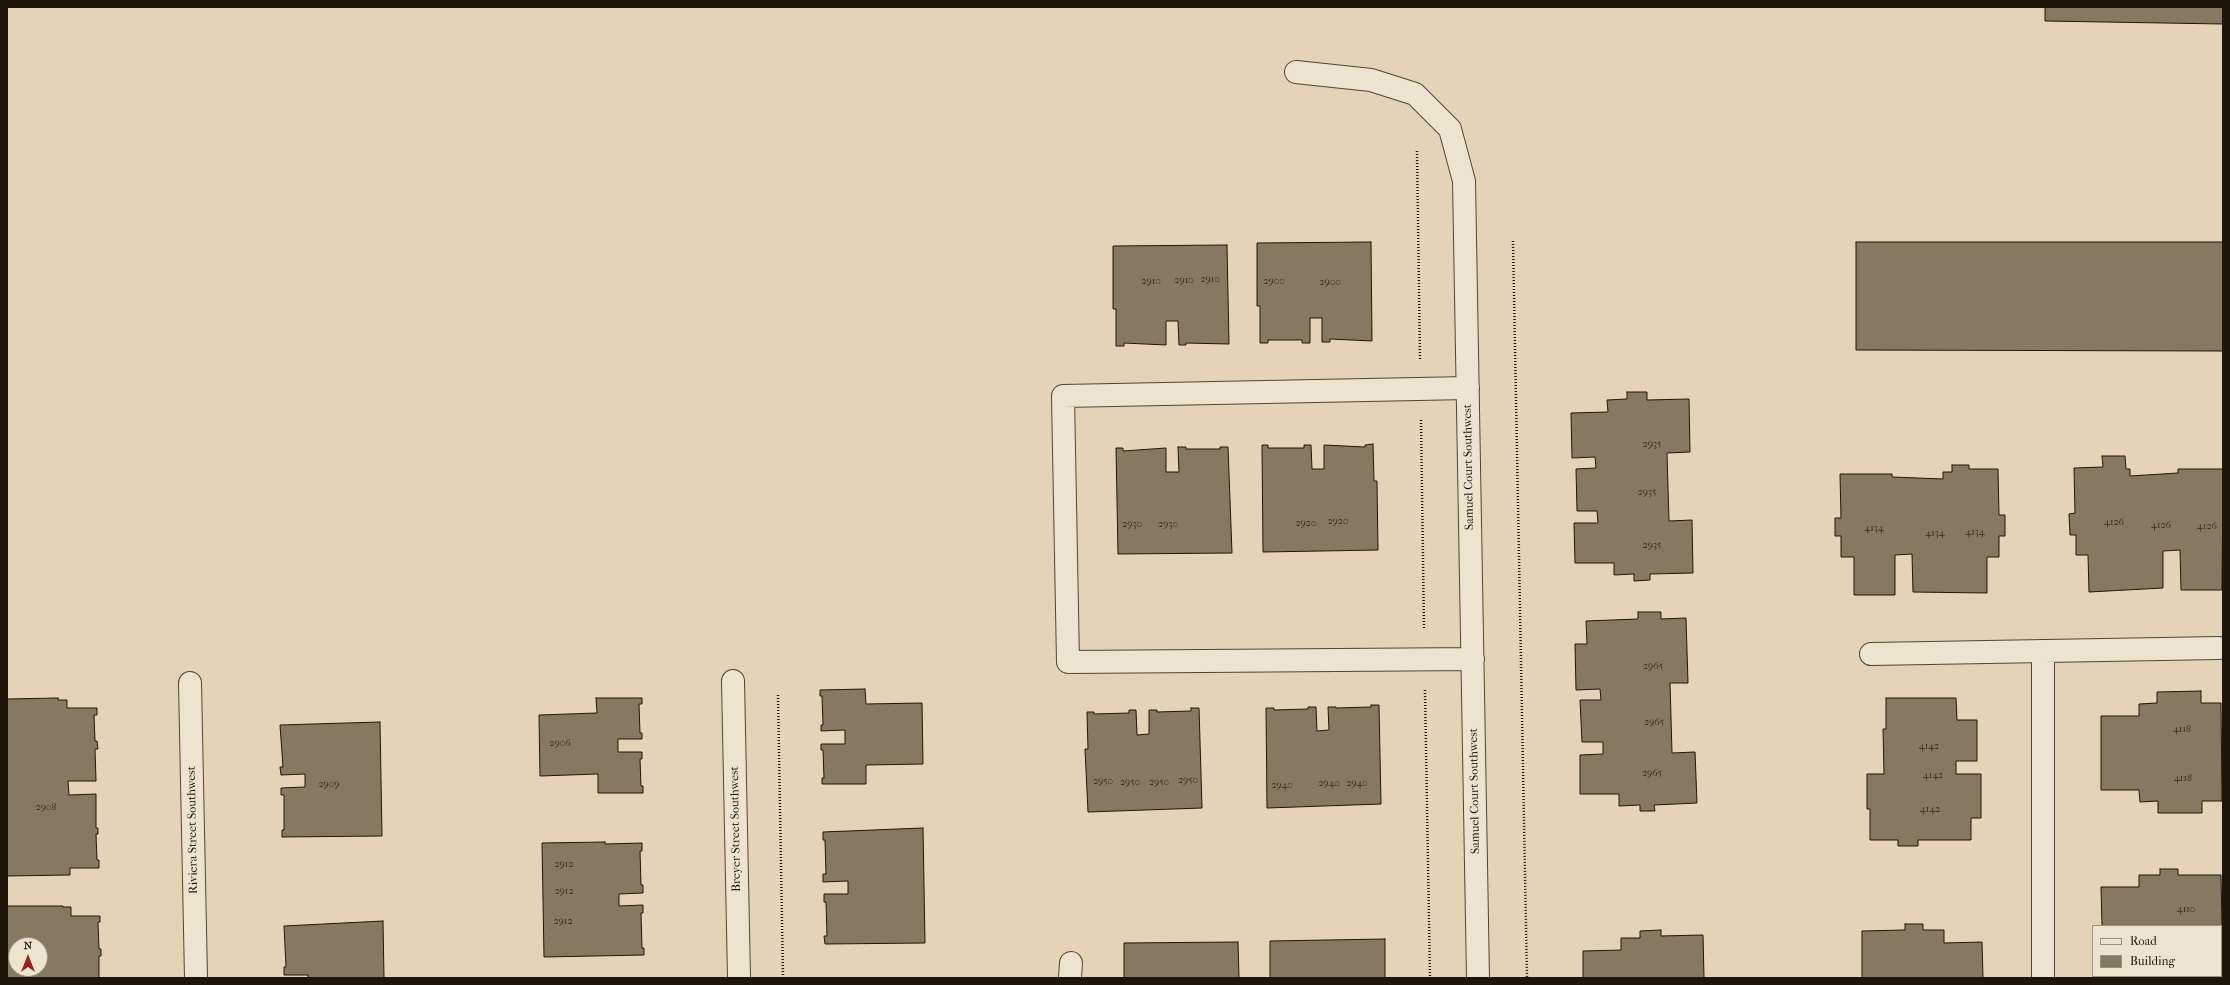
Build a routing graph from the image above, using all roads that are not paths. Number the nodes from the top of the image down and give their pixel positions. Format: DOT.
graph roads {
  1 [pos="1296,72"];
  2 [pos="1468,388"];
  3 [pos="2219,648"];
  4 [pos="2043,651"];
  5 [pos="1871,654"];
  6 [pos="1473,660"];
  7 [pos="733,681"];
  8 [pos="190,683"];
  9 [pos="196,978"];
  10 [pos="739,978"];
  11 [pos="1478,978"];
  12 [pos="2043,978"];
  1 -- 2 [label="street, Samuel Court Southwest"];
  2 -- 6 [label="street, Samuel Court Southwest"];
  2 -- 6 [label="street"];
  3 -- 4 [label="street"];
  4 -- 5 [label="street"];
  4 -- 12 [label="street"];
  6 -- 11 [label="street, Samuel Court Southwest"];
  7 -- 10 [label="street, Breyer Street Southwest"];
  8 -- 9 [label="street, Riviera Street Southwest"];
}
